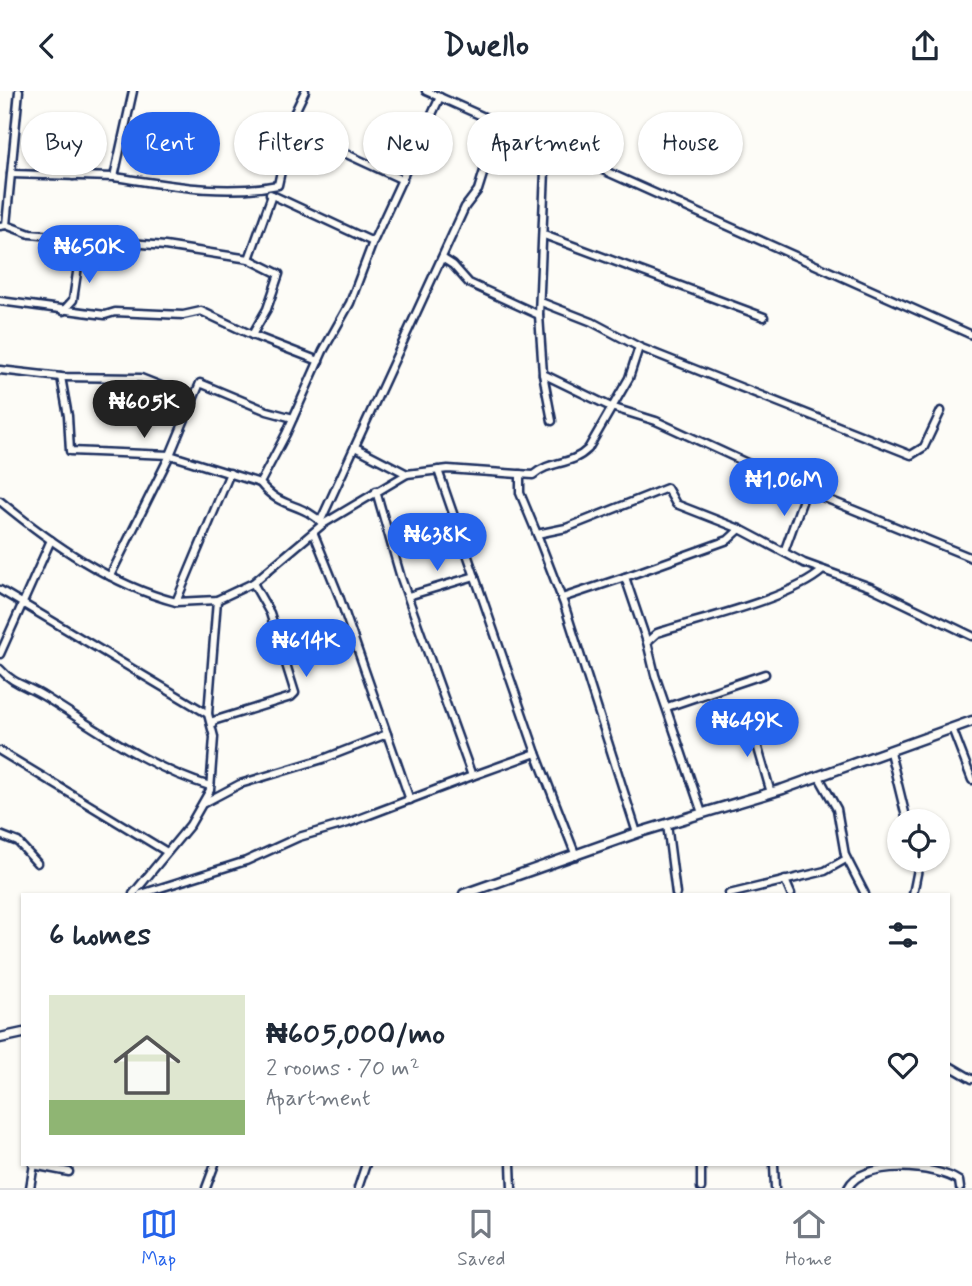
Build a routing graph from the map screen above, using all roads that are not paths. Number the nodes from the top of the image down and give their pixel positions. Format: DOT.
graph roads {
  1 [pos="19,91"];
  2 [pos="133,91"];
  3 [pos="305,91"];
  4 [pos="426,91"];
  5 [pos="440,97"];
  6 [pos="296,112"];
  7 [pos="474,112"];
  8 [pos="349,155"];
  9 [pos="11,174"];
  10 [pos="280,175"];
  11 [pos="483,175"];
  12 [pos="545,175"];
  13 [pos="611,175"];
  14 [pos="73,176"];
  15 [pos="114,177"];
  16 [pos="403,180"];
  17 [pos="269,192"];
  18 [pos="3,226"];
  19 [pos="544,235"];
  20 [pos="82,239"];
  21 [pos="373,242"];
  22 [pos="442,258"];
  23 [pos="249,260"];
  24 [pos="0,301"];
  25 [pos="541,302"];
  26 [pos="63,311"];
  27 [pos="539,315"];
  28 [pos="764,317"];
  29 [pos="252,335"];
  30 [pos="972,335"];
  31 [pos="639,347"];
  32 [pos="319,362"];
  33 [pos="0,370"];
  34 [pos="543,374"];
  35 [pos="61,377"];
  36 [pos="192,398"];
  37 [pos="611,407"];
  38 [pos="941,411"];
  39 [pos="293,418"];
  40 [pos="552,421"];
  41 [pos="355,447"];
  42 [pos="170,455"];
  43 [pos="438,470"];
  44 [pos="230,473"];
  45 [pos="407,474"];
  46 [pos="520,474"];
  47 [pos="260,483"];
  48 [pos="376,491"];
  49 [pos="806,491"];
  50 [pos="0,501"];
  51 [pos="321,522"];
  52 [pos="740,529"];
  53 [pos="314,534"];
  54 [pos="537,534"];
  55 [pos="51,540"];
  56 [pos="784,552"];
  57 [pos="972,558"];
  58 [pos="823,570"];
  59 [pos="110,576"];
  60 [pos="475,576"];
  61 [pos="625,577"];
  62 [pos="253,583"];
  63 [pos="0,590"];
  64 [pos="408,596"];
  65 [pos="562,599"];
  66 [pos="217,600"];
  67 [pos="176,602"];
  68 [pos="24,604"];
  69 [pos="972,636"];
  70 [pos="647,642"];
  71 [pos="0,654"];
  72 [pos="0,669"];
  73 [pos="765,674"];
  74 [pos="667,707"];
  75 [pos="208,714"];
  76 [pos="749,717"];
  77 [pos="972,721"];
  78 [pos="212,724"];
  79 [pos="952,728"];
  80 [pos="387,734"];
  81 [pos="0,751"];
  82 [pos="890,752"];
  83 [pos="536,753"];
  84 [pos="472,776"];
  85 [pos="819,777"];
  86 [pos="972,780"];
  87 [pos="210,786"];
  88 [pos="771,793"];
  89 [pos="410,800"];
  90 [pos="204,803"];
  91 [pos="904,809"];
  92 [pos="702,813"];
  93 [pos="667,824"];
  94 [pos="637,833"];
  95 [pos="0,835"];
  96 [pos="167,852"];
  97 [pos="576,856"];
  98 [pos="846,859"];
  99 [pos="37,863"];
  100 [pos="917,872"];
  101 [pos="785,880"];
  102 [pos="134,893"];
  103 [pos="144,893"];
  104 [pos="467,893"];
  105 [pos="676,893"];
  106 [pos="733,893"];
  107 [pos="791,893"];
  108 [pos="864,893"];
  109 [pos="913,893"];
  110 [pos="21,1033"];
  111 [pos="0,1038"];
  112 [pos="950,1066"];
  113 [pos="972,1079"];
  114 [pos="34,1166"];
  115 [pos="43,1166"];
  116 [pos="214,1166"];
  117 [pos="365,1166"];
  118 [pos="511,1166"];
  119 [pos="701,1166"];
  120 [pos="774,1166"];
  121 [pos="69,1172"];
  122 [pos="30,1188"];
  123 [pos="206,1188"];
  124 [pos="358,1188"];
  125 [pos="512,1188"];
  126 [pos="701,1188"];
  127 [pos="775,1188"];
  128 [pos="848,1188"];
  129 [pos="960,1188"];
  1 -- 9 [label="street"];
  2 -- 15 [label="street"];
  3 -- 6 [label="street"];
  4 -- 5 [label="street"];
  5 -- 7 [label="street"];
  5 -- 16 [label="street"];
  8 -- 16 [label="street"];
  9 -- 14 [label="street"];
  9 -- 18 [label="street"];
  10 -- 17 [label="street"];
  11 -- 22 [label="street"];
  12 -- 19 [label="street"];
  13 -- 30 [label="street"];
  14 -- 15 [label="street"];
  15 -- 17 [label="street"];
  16 -- 21 [label="street"];
  17 -- 21 [label="street"];
  17 -- 23 [label="street"];
  18 -- 20 [label="street"];
  19 -- 25 [label="street"];
  19 -- 28 [label="street"];
  20 -- 23 [label="street"];
  20 -- 26 [label="street"];
  21 -- 32 [label="street"];
  22 -- 27 [label="street"];
  22 -- 41 [label="street"];
  23 -- 29 [label="street"];
  24 -- 26 [label="street"];
  25 -- 27 [label="street"];
  25 -- 31 [label="street"];
  26 -- 29 [label="street"];
  27 -- 34 [label="street"];
  29 -- 32 [label="street"];
  31 -- 37 [label="street"];
  31 -- 38 [label="street"];
  32 -- 39 [label="street"];
  33 -- 35 [label="street"];
  34 -- 37 [label="street"];
  34 -- 40 [label="street"];
  35 -- 36 [label="street"];
  35 -- 42 [label="street"];
  36 -- 39 [label="street"];
  36 -- 42 [label="street"];
  37 -- 46 [label="street"];
  37 -- 49 [label="street"];
  39 -- 47 [label="street"];
  41 -- 45 [label="street"];
  41 -- 51 [label="street"];
  42 -- 44 [label="street"];
  42 -- 59 [label="street"];
  43 -- 45 [label="street"];
  43 -- 46 [label="street"];
  43 -- 60 [label="street"];
  44 -- 47 [label="street"];
  44 -- 67 [label="street"];
  45 -- 48 [label="street"];
  46 -- 54 [label="street"];
  47 -- 51 [label="street"];
  48 -- 51 [label="street"];
  48 -- 64 [label="street"];
  49 -- 56 [label="street"];
  49 -- 57 [label="street"];
  50 -- 55 [label="street"];
  51 -- 53 [label="street"];
  52 -- 54 [label="street"];
  52 -- 56 [label="street"];
  52 -- 61 [label="street"];
  53 -- 62 [label="street"];
  53 -- 80 [label="street"];
  54 -- 65 [label="street"];
  55 -- 59 [label="street"];
  55 -- 68 [label="street"];
  56 -- 58 [label="street"];
  58 -- 69 [label="street"];
  58 -- 70 [label="street"];
  59 -- 67 [label="street"];
  60 -- 64 [label="street"];
  60 -- 83 [label="street"];
  61 -- 65 [label="street"];
  61 -- 70 [label="street"];
  62 -- 66 [label="street"];
  62 -- 78 [label="street"];
  63 -- 68 [label="street"];
  64 -- 84 [label="street"];
  65 -- 94 [label="street"];
  66 -- 67 [label="street"];
  66 -- 75 [label="street"];
  68 -- 71 [label="street"];
  68 -- 75 [label="street"];
  70 -- 74 [label="street"];
  72 -- 87 [label="street"];
  73 -- 74 [label="street"];
  74 -- 92 [label="street"];
  75 -- 78 [label="street"];
  76 -- 88 [label="street"];
  77 -- 79 [label="street"];
  78 -- 87 [label="street"];
  79 -- 82 [label="street"];
  79 -- 86 [label="street"];
  80 -- 89 [label="street"];
  80 -- 90 [label="street"];
  81 -- 96 [label="street"];
  82 -- 85 [label="street"];
  82 -- 91 [label="street"];
  83 -- 84 [label="street"];
  83 -- 97 [label="street"];
  84 -- 89 [label="street"];
  85 -- 88 [label="street"];
  85 -- 98 [label="street"];
  87 -- 90 [label="street"];
  88 -- 92 [label="street"];
  89 -- 103 [label="street"];
  90 -- 96 [label="street"];
  92 -- 93 [label="street"];
  93 -- 94 [label="street"];
  93 -- 105 [label="street"];
  94 -- 97 [label="street"];
  95 -- 99 [label="street"];
  96 -- 102 [label="street"];
  97 -- 104 [label="street"];
  98 -- 101 [label="street"];
  98 -- 108 [label="street"];
  100 -- 109 [label="street"];
  101 -- 106 [label="street"];
  101 -- 107 [label="street"];
  110 -- 111 [label="street"];
  112 -- 113 [label="street"];
  114 -- 122 [label="street"];
  115 -- 121 [label="street"];
  116 -- 123 [label="street"];
  117 -- 124 [label="street"];
  118 -- 125 [label="street"];
  119 -- 126 [label="street"];
  120 -- 127 [label="street"];
  128 -- 129 [label="street"];
}
